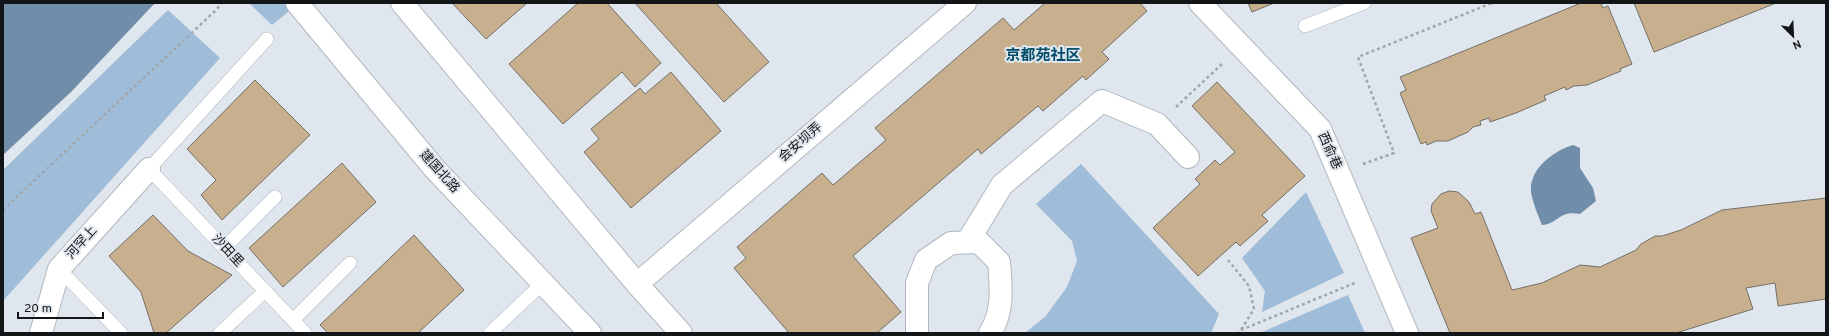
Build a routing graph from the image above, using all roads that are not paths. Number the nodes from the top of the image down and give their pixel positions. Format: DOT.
graph roads {
  1 [pos="297,3"];
  2 [pos="402,3"];
  3 [pos="965,3"];
  4 [pos="1200,3"];
  5 [pos="1364,3"];
  6 [pos="1305,26"];
  7 [pos="267,39"];
  8 [pos="1188,157"];
  9 [pos="149,168"];
  10 [pos="275,197"];
  11 [pos="968,241"];
  12 [pos="224,248"];
  13 [pos="350,263"];
  14 [pos="59,269"];
  15 [pos="544,282"];
  16 [pos="637,284"];
  17 [pos="265,291"];
  18 [pos="293,320"];
  19 [pos="41,333"];
  20 [pos="120,333"];
  21 [pos="220,333"];
  22 [pos="305,333"];
  23 [pos="490,333"];
  24 [pos="590,333"];
  25 [pos="681,333"];
  26 [pos="917,333"];
  27 [pos="990,333"];
  28 [pos="1407,333"];
  1 -- 15 [label="street, 建国北路"];
  2 -- 16 [label="street"];
  3 -- 16 [label="street, 会安坝弄"];
  4 -- 28 [label="street, 西俞巷"];
  5 -- 6 [label="lane"];
  7 -- 9 [label="lane"];
  8 -- 11 [label="street"];
  9 -- 12 [label="lane, 沙田里"];
  9 -- 14 [label="street, 河罕上"];
  10 -- 12 [label="lane"];
  11 -- 26 [label="street"];
  11 -- 27 [label="street"];
  12 -- 17 [label="lane, 沙田里"];
  13 -- 18 [label="lane"];
  14 -- 19 [label="street, 河罕上"];
  14 -- 20 [label="lane"];
  15 -- 23 [label="lane"];
  15 -- 24 [label="street, 建国北路"];
  16 -- 25 [label="street"];
  17 -- 18 [label="lane, 沙田里"];
  17 -- 21 [label="lane"];
  18 -- 22 [label="lane, 沙田里"];
}
